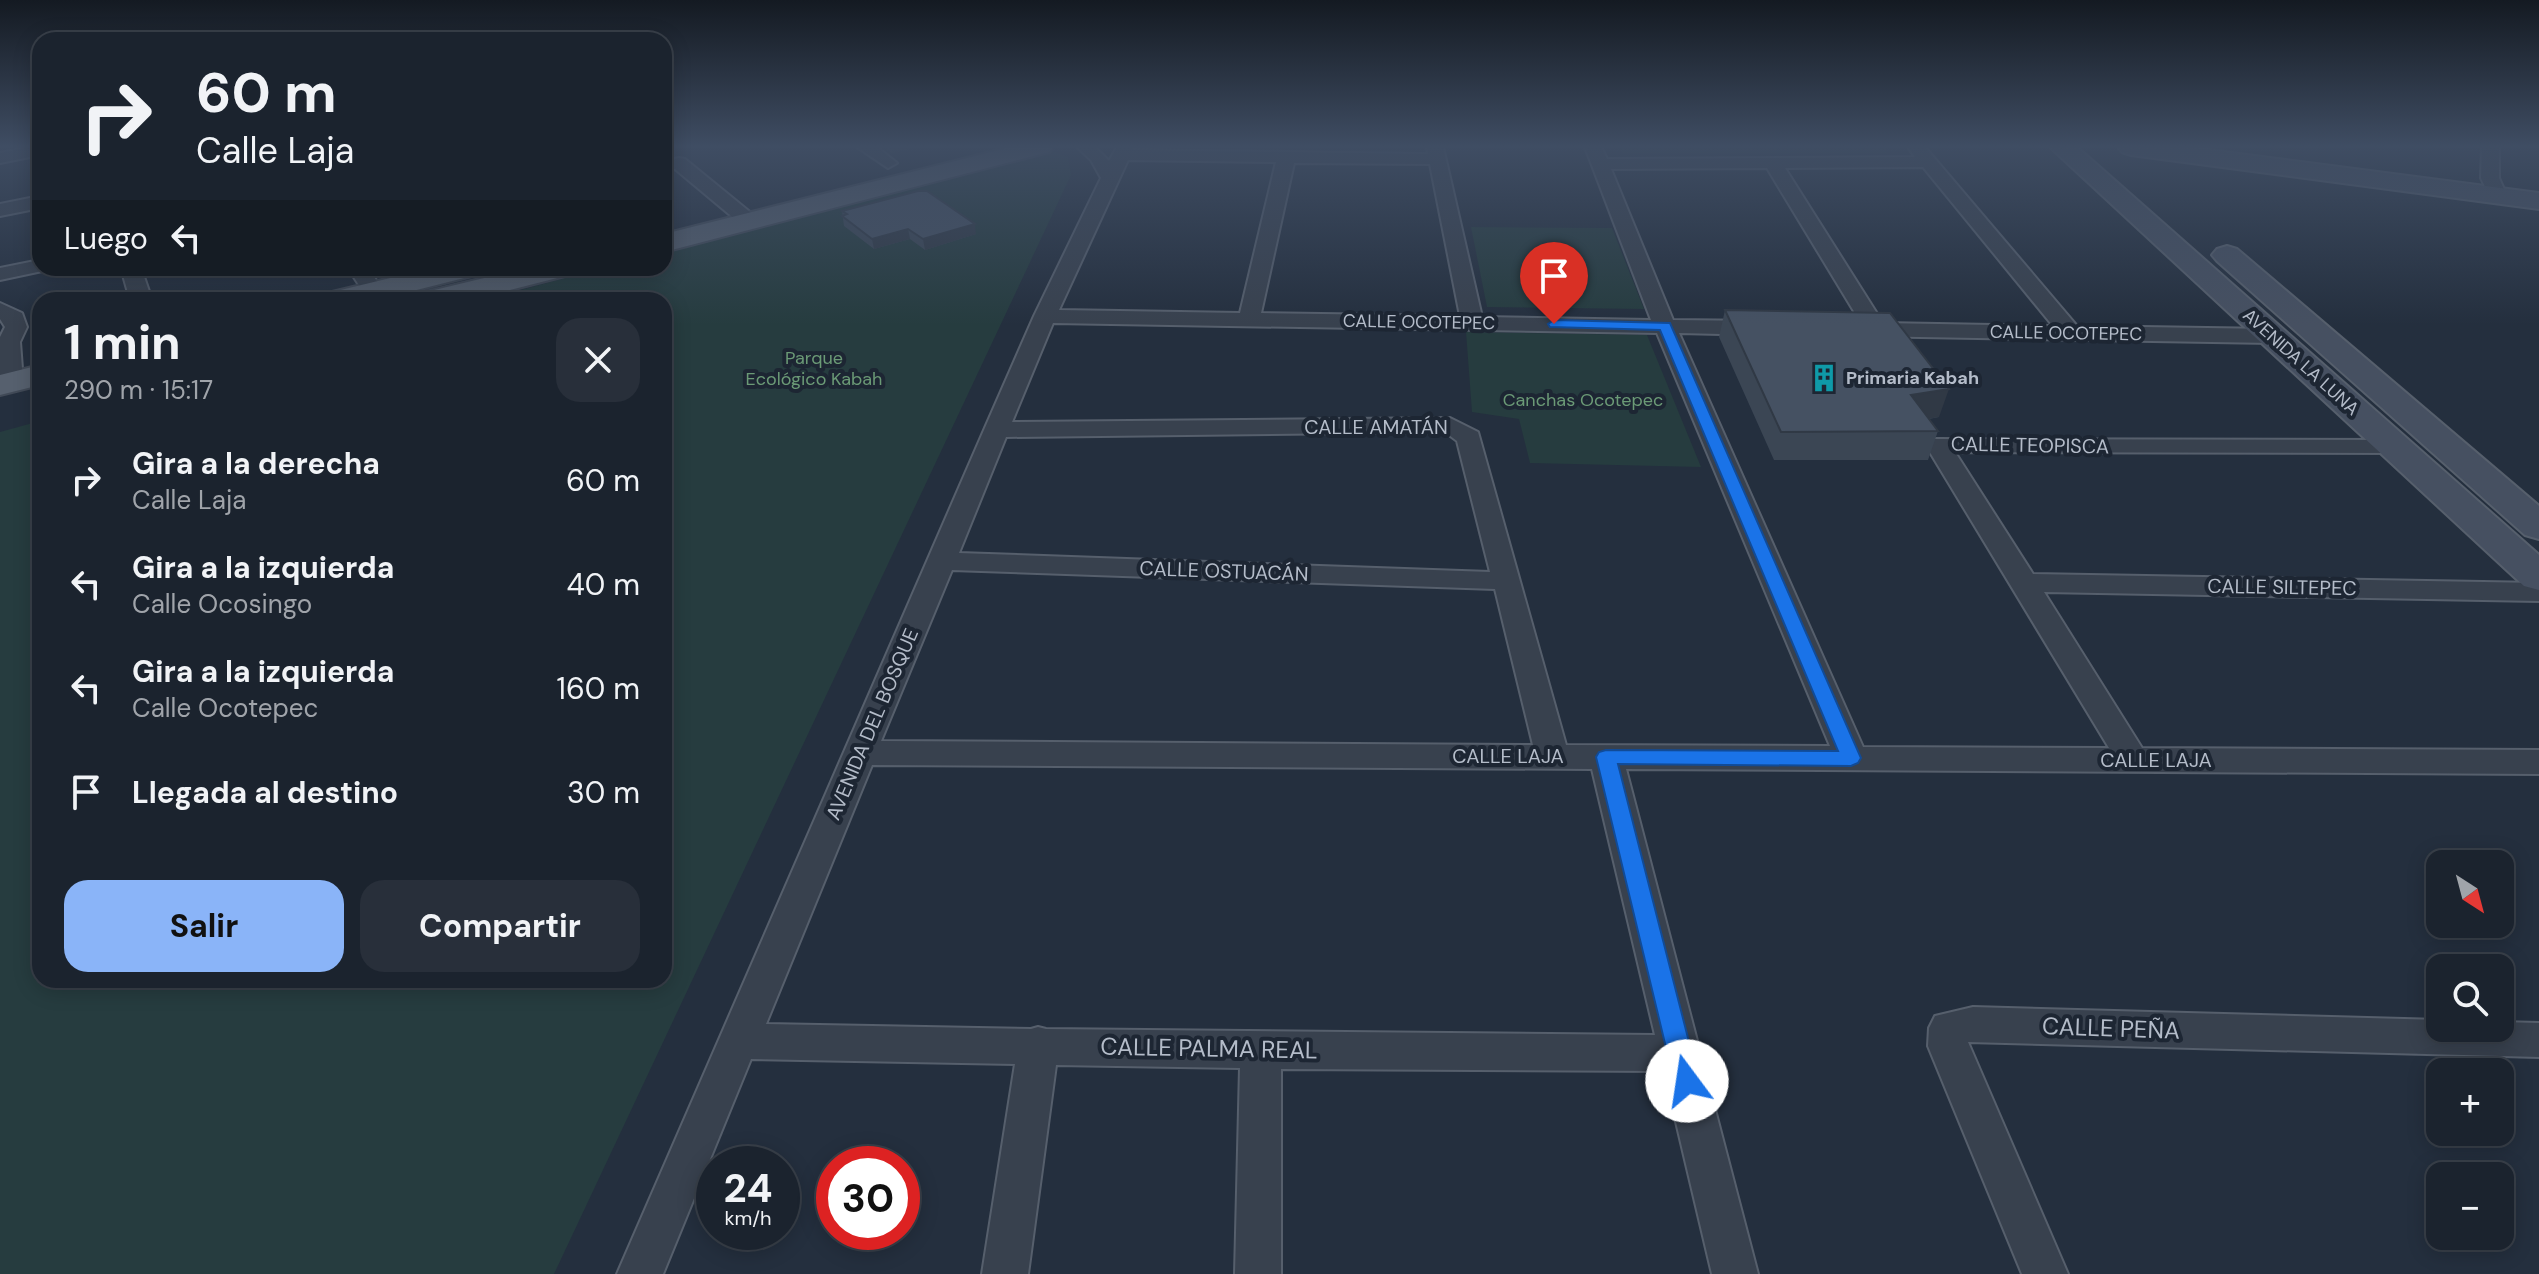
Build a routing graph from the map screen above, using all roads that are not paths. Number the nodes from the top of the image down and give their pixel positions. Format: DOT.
graph roads {
  1 [pos="712,206"];
  2 [pos="734,206"];
  3 [pos="806,206"];
  4 [pos="1095,206"];
  5 [pos="1275,206"];
  6 [pos="1447,206"];
  7 [pos="1617,206"];
  8 [pos="1800,206"];
  9 [pos="1965,206"];
  10 [pos="2128,206"];
  11 [pos="2171,206"];
  12 [pos="672,217"];
  13 [pos="749,221"];
  14 [pos="672,241"];
  15 [pos="32,268"];
  16 [pos="0,274"];
  17 [pos="399,276"];
  18 [pos="530,276"];
  19 [pos="365,280"];
  20 [pos="465,292"];
  21 [pos="0,309"];
  22 [pos="1045,316"];
  23 [pos="1249,320"];
  24 [pos="1472,323"];
  25 [pos="1665,326"];
  26 [pos="1781,328"];
  27 [pos="1845,329"];
  28 [pos="1877,330"];
  29 [pos="2071,333"];
  30 [pos="2272,336"];
  31 [pos="18,389"];
  32 [pos="996,430"];
  33 [pos="2396,448"];
  34 [pos="2539,527"];
  35 [pos="941,561"];
  36 [pos="2539,577"];
  37 [pos="1507,581"];
  38 [pos="2025,583"];
  39 [pos="2539,592"];
  40 [pos="860,753"];
  41 [pos="1553,757"];
  42 [pos="1606,757"];
  43 [pos="1851,758"];
  44 [pos="2133,760"];
  45 [pos="2539,762"];
  46 [pos="2539,1040"];
  47 [pos="738,1041"];
  48 [pos="1038,1044"];
  49 [pos="1261,1051"];
  50 [pos="1680,1053"];
  51 [pos="640,1274"];
  52 [pos="1005,1274"];
  53 [pos="1258,1274"];
  54 [pos="1735,1274"];
  55 [pos="2045,1274"];
  1 -- 12 [label="main road"];
  2 -- 13 [label="street"];
  3 -- 13 [label="main road"];
  4 -- 22 [label="street, AVENIDA DEL BOSQUE"];
  5 -- 23 [label="street"];
  6 -- 24 [label="street"];
  7 -- 25 [label="street"];
  8 -- 28 [label="street"];
  9 -- 29 [label="street"];
  10 -- 30 [label="main road, AVENIDA LA LUNA"];
  11 -- 34 [label="main road, AVENIDA LA LUNA"];
  13 -- 14 [label="main road"];
  15 -- 16 [label="street"];
  17 -- 19 [label="main road"];
  18 -- 20 [label="main road"];
  21 -- 31 [label="street"];
  22 -- 23 [label="street, CALLE OCOTEPEC"];
  22 -- 32 [label="street, AVENIDA DEL BOSQUE"];
  23 -- 24 [label="street, CALLE OCOTEPEC"];
  24 -- 25 [label="street, CALLE OCOTEPEC"];
  25 -- 26 [label="street, CALLE OCOTEPEC"];
  25 -- 43 [label="street"];
  27 -- 28 [label="street, CALLE OCOTEPEC"];
  28 -- 29 [label="street, CALLE OCOTEPEC"];
  29 -- 30 [label="street, CALLE OCOTEPEC"];
  30 -- 33 [label="main road, AVENIDA LA LUNA"];
  32 -- 35 [label="street, AVENIDA DEL BOSQUE"];
  32 -- 37 [label="street, CALLE AMATÁN"];
  33 -- 36 [label="main road, AVENIDA LA LUNA"];
  33 -- 38 [label="street, CALLE TEOPISCA"];
  35 -- 37 [label="street, CALLE OSTUACÁN"];
  35 -- 40 [label="street, AVENIDA DEL BOSQUE"];
  37 -- 41 [label="street, CALLE AMATÁN"];
  38 -- 39 [label="street, CALLE SILTEPEC"];
  38 -- 44 [label="street, CALLE TEOPISCA"];
  40 -- 41 [label="street, CALLE LAJA"];
  40 -- 47 [label="street, AVENIDA DEL BOSQUE"];
  41 -- 42 [label="street, CALLE LAJA"];
  42 -- 43 [label="street, CALLE LAJA"];
  42 -- 50 [label="street"];
  43 -- 44 [label="street, CALLE LAJA"];
  44 -- 45 [label="street, CALLE LAJA"];
  46 -- 55 [label="street, CALLE PEÑA"];
  47 -- 48 [label="street, CALLE PALMA REAL"];
  47 -- 51 [label="street, AVENIDA DEL BOSQUE"];
  48 -- 49 [label="street, CALLE PALMA REAL"];
  48 -- 52 [label="street"];
  49 -- 50 [label="street, CALLE PALMA REAL"];
  49 -- 53 [label="street"];
  50 -- 54 [label="street"];
}
